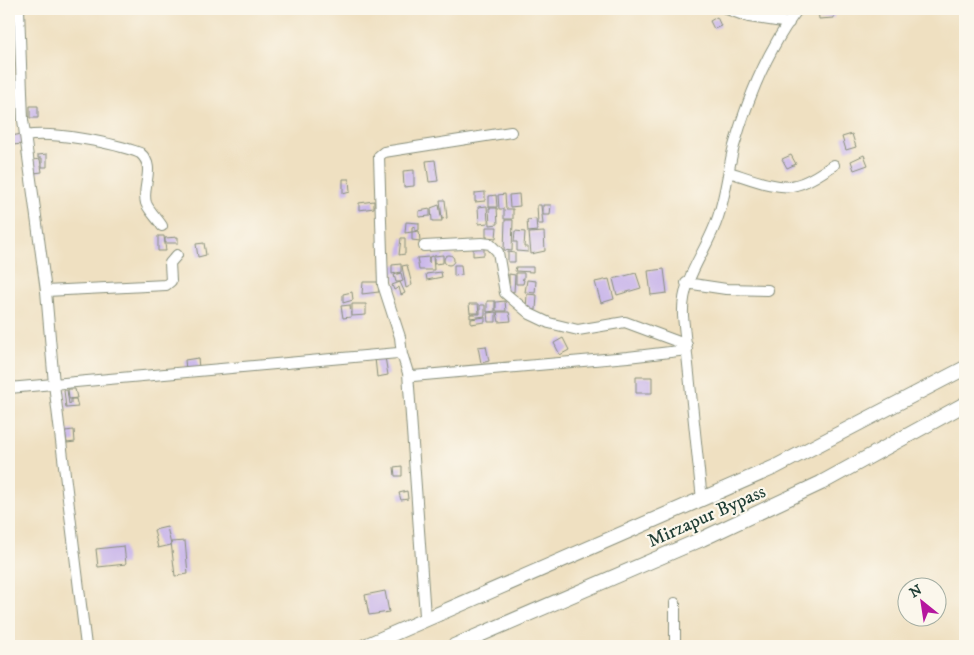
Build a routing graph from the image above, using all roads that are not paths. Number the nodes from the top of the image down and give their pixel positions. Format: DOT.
graph roads {
  1 [pos="19,9"];
  2 [pos="727,9"];
  3 [pos="798,9"];
  4 [pos="789,23"];
  5 [pos="511,132"];
  6 [pos="26,136"];
  7 [pos="834,165"];
  8 [pos="728,172"];
  9 [pos="162,226"];
  10 [pos="424,246"];
  11 [pos="177,255"];
  12 [pos="686,283"];
  13 [pos="768,290"];
  14 [pos="46,291"];
  15 [pos="687,347"];
  16 [pos="402,355"];
  17 [pos="965,368"];
  18 [pos="408,373"];
  19 [pos="54,384"];
  20 [pos="9,388"];
  21 [pos="965,404"];
  22 [pos="702,500"];
  23 [pos="675,603"];
  24 [pos="426,616"];
  25 [pos="86,646"];
  26 [pos="365,646"];
  27 [pos="454,646"];
  28 [pos="675,646"];
  1 -- 6 [label="street"];
  2 -- 4 [label="street"];
  3 -- 4 [label="street"];
  4 -- 8 [label="street"];
  5 -- 16 [label="street"];
  6 -- 9 [label="street"];
  6 -- 14 [label="street"];
  7 -- 8 [label="street"];
  8 -- 12 [label="street"];
  10 -- 15 [label="street"];
  11 -- 14 [label="street"];
  12 -- 13 [label="street"];
  12 -- 15 [label="street"];
  14 -- 19 [label="street"];
  15 -- 18 [label="street"];
  15 -- 22 [label="street"];
  16 -- 18 [label="street"];
  16 -- 19 [label="street"];
  17 -- 22 [label="highway"];
  18 -- 24 [label="street"];
  19 -- 20 [label="street"];
  19 -- 25 [label="street"];
  21 -- 27 [label="highway, Mirzapur Bypass"];
  22 -- 26 [label="highway"];
  23 -- 28 [label="street"];
}
